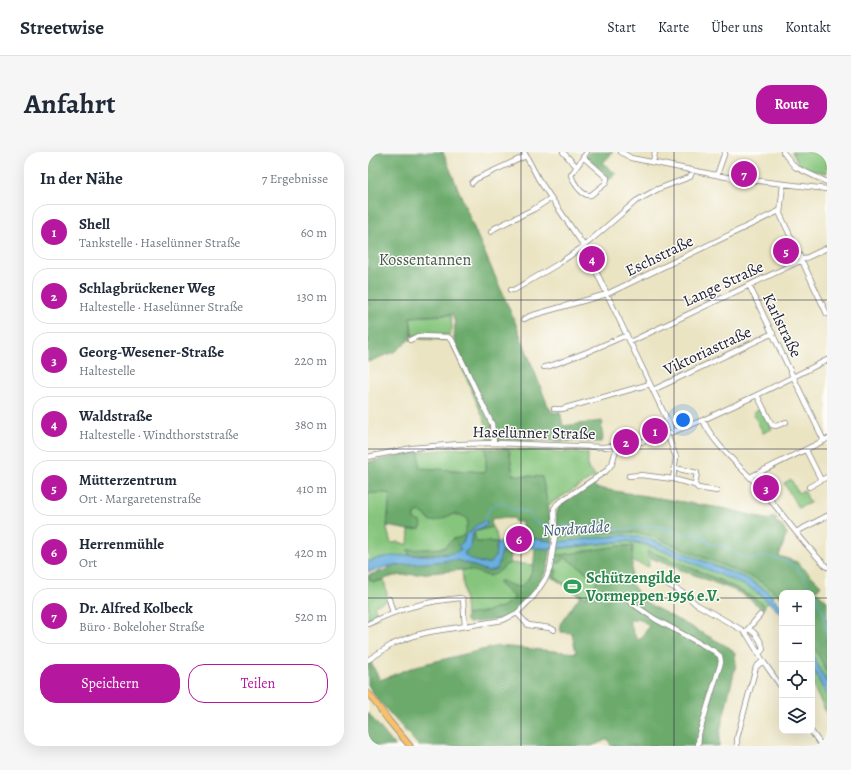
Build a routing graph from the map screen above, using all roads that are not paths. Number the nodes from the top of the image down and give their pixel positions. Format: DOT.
graph roads {
  1 [pos="563,152"];
  2 [pos="587,152"];
  3 [pos="621,152"];
  4 [pos="655,152"];
  5 [pos="725,152"];
  6 [pos="783,152"];
  7 [pos="525,154"];
  8 [pos="583,157"];
  9 [pos="653,162"];
  10 [pos="576,166"];
  11 [pos="694,170"];
  12 [pos="717,175"];
  13 [pos="827,182"];
  14 [pos="472,184"];
  15 [pos="782,184"];
  16 [pos="827,189"];
  17 [pos="551,198"];
  18 [pos="779,212"];
  19 [pos="491,232"];
  20 [pos="584,246"];
  21 [pos="827,248"];
  22 [pos="801,260"];
  23 [pos="750,285"];
  24 [pos="511,290"];
  25 [pos="607,294"];
  26 [pos="827,314"];
  27 [pos="524,319"];
  28 [pos="773,333"];
  29 [pos="627,335"];
  30 [pos="410,340"];
  31 [pos="630,342"];
  32 [pos="827,360"];
  33 [pos="544,367"];
  34 [pos="794,376"];
  35 [pos="650,384"];
  36 [pos="653,390"];
  37 [pos="757,395"];
  38 [pos="554,409"];
  39 [pos="703,420"];
  40 [pos="786,422"];
  41 [pos="673,432"];
  42 [pos="668,434"];
  43 [pos="825,440"];
  44 [pos="494,443"];
  45 [pos="617,446"];
  46 [pos="806,450"];
  47 [pos="368,457"];
  48 [pos="675,468"];
  49 [pos="629,476"];
  50 [pos="750,477"];
  51 [pos="827,477"];
  52 [pos="673,479"];
  53 [pos="821,480"];
  54 [pos="695,485"];
  55 [pos="809,487"];
  56 [pos="717,491"];
  57 [pos="827,516"];
  58 [pos="796,532"];
  59 [pos="827,567"];
  60 [pos="653,579"];
  61 [pos="389,599"];
  62 [pos="630,602"];
  63 [pos="393,613"];
  64 [pos="517,614"];
  65 [pos="760,615"];
  66 [pos="368,624"];
  67 [pos="465,626"];
  68 [pos="554,630"];
  69 [pos="746,631"];
  70 [pos="368,660"];
  71 [pos="763,661"];
  72 [pos="779,684"];
  73 [pos="368,693"];
  74 [pos="814,734"];
  75 [pos="410,746"];
  76 [pos="698,746"];
  77 [pos="737,746"];
  78 [pos="822,746"];
  1 -- 10 [label="street"];
  2 -- 8 [label="street"];
  3 -- 9 [label="street"];
  4 -- 9 [label="street"];
  5 -- 12 [label="street"];
  6 -- 13 [label="street"];
  7 -- 14 [label="street"];
  7 -- 17 [label="street"];
  8 -- 10 [label="street"];
  8 -- 10 [label="street"];
  9 -- 11 [label="street"];
  11 -- 12 [label="street"];
  11 -- 20 [label="street"];
  12 -- 15 [label="street"];
  15 -- 16 [label="street"];
  15 -- 18 [label="street"];
  17 -- 19 [label="street"];
  17 -- 20 [label="street"];
  18 -- 22 [label="street"];
  18 -- 25 [label="street, Eschstraße"];
  20 -- 24 [label="street"];
  20 -- 25 [label="street"];
  21 -- 22 [label="street, Lange Straße"];
  22 -- 23 [label="street, Lange Straße"];
  22 -- 26 [label="street"];
  23 -- 28 [label="street, Karlstraße"];
  23 -- 31 [label="street, Lange Straße"];
  25 -- 27 [label="street, Eschstraße"];
  25 -- 29 [label="street"];
  28 -- 34 [label="street, Karlstraße"];
  28 -- 36 [label="street, Viktoriastraße"];
  29 -- 31 [label="street"];
  29 -- 33 [label="street"];
  30 -- 44 [label="street"];
  31 -- 35 [label="street"];
  32 -- 34 [label="street, Haselünner Straße"];
  34 -- 37 [label="street, Haselünner Straße"];
  34 -- 43 [label="street, Karlstraße"];
  35 -- 36 [label="street"];
  35 -- 38 [label="street"];
  36 -- 41 [label="street"];
  37 -- 39 [label="street, Haselünner Straße"];
  37 -- 40 [label="street"];
  39 -- 41 [label="street, Haselünner Straße"];
  39 -- 50 [label="street"];
  41 -- 42 [label="street, Haselünner Straße"];
  42 -- 45 [label="street, Haselünner Straße"];
  42 -- 48 [label="street"];
  43 -- 46 [label="street"];
  44 -- 45 [label="street, Haselünner Straße"];
  44 -- 47 [label="street, Haselünner Straße"];
  45 -- 64 [label="street"];
  46 -- 50 [label="street"];
  46 -- 53 [label="street"];
  48 -- 52 [label="street"];
  48 -- 54 [label="street"];
  49 -- 52 [label="street"];
  50 -- 58 [label="street"];
  51 -- 53 [label="street"];
  52 -- 54 [label="street"];
  53 -- 55 [label="street"];
  54 -- 56 [label="street"];
  57 -- 58 [label="street"];
  58 -- 59 [label="street"];
  60 -- 69 [label="street"];
  61 -- 63 [label="street"];
  62 -- 76 [label="street"];
  63 -- 66 [label="street"];
  63 -- 67 [label="street"];
  64 -- 67 [label="street"];
  64 -- 68 [label="street"];
  65 -- 69 [label="street"];
  67 -- 70 [label="street"];
  69 -- 71 [label="street"];
  71 -- 72 [label="street"];
  71 -- 77 [label="street"];
  73 -- 75 [label="main road"];
  74 -- 78 [label="street"];
}
